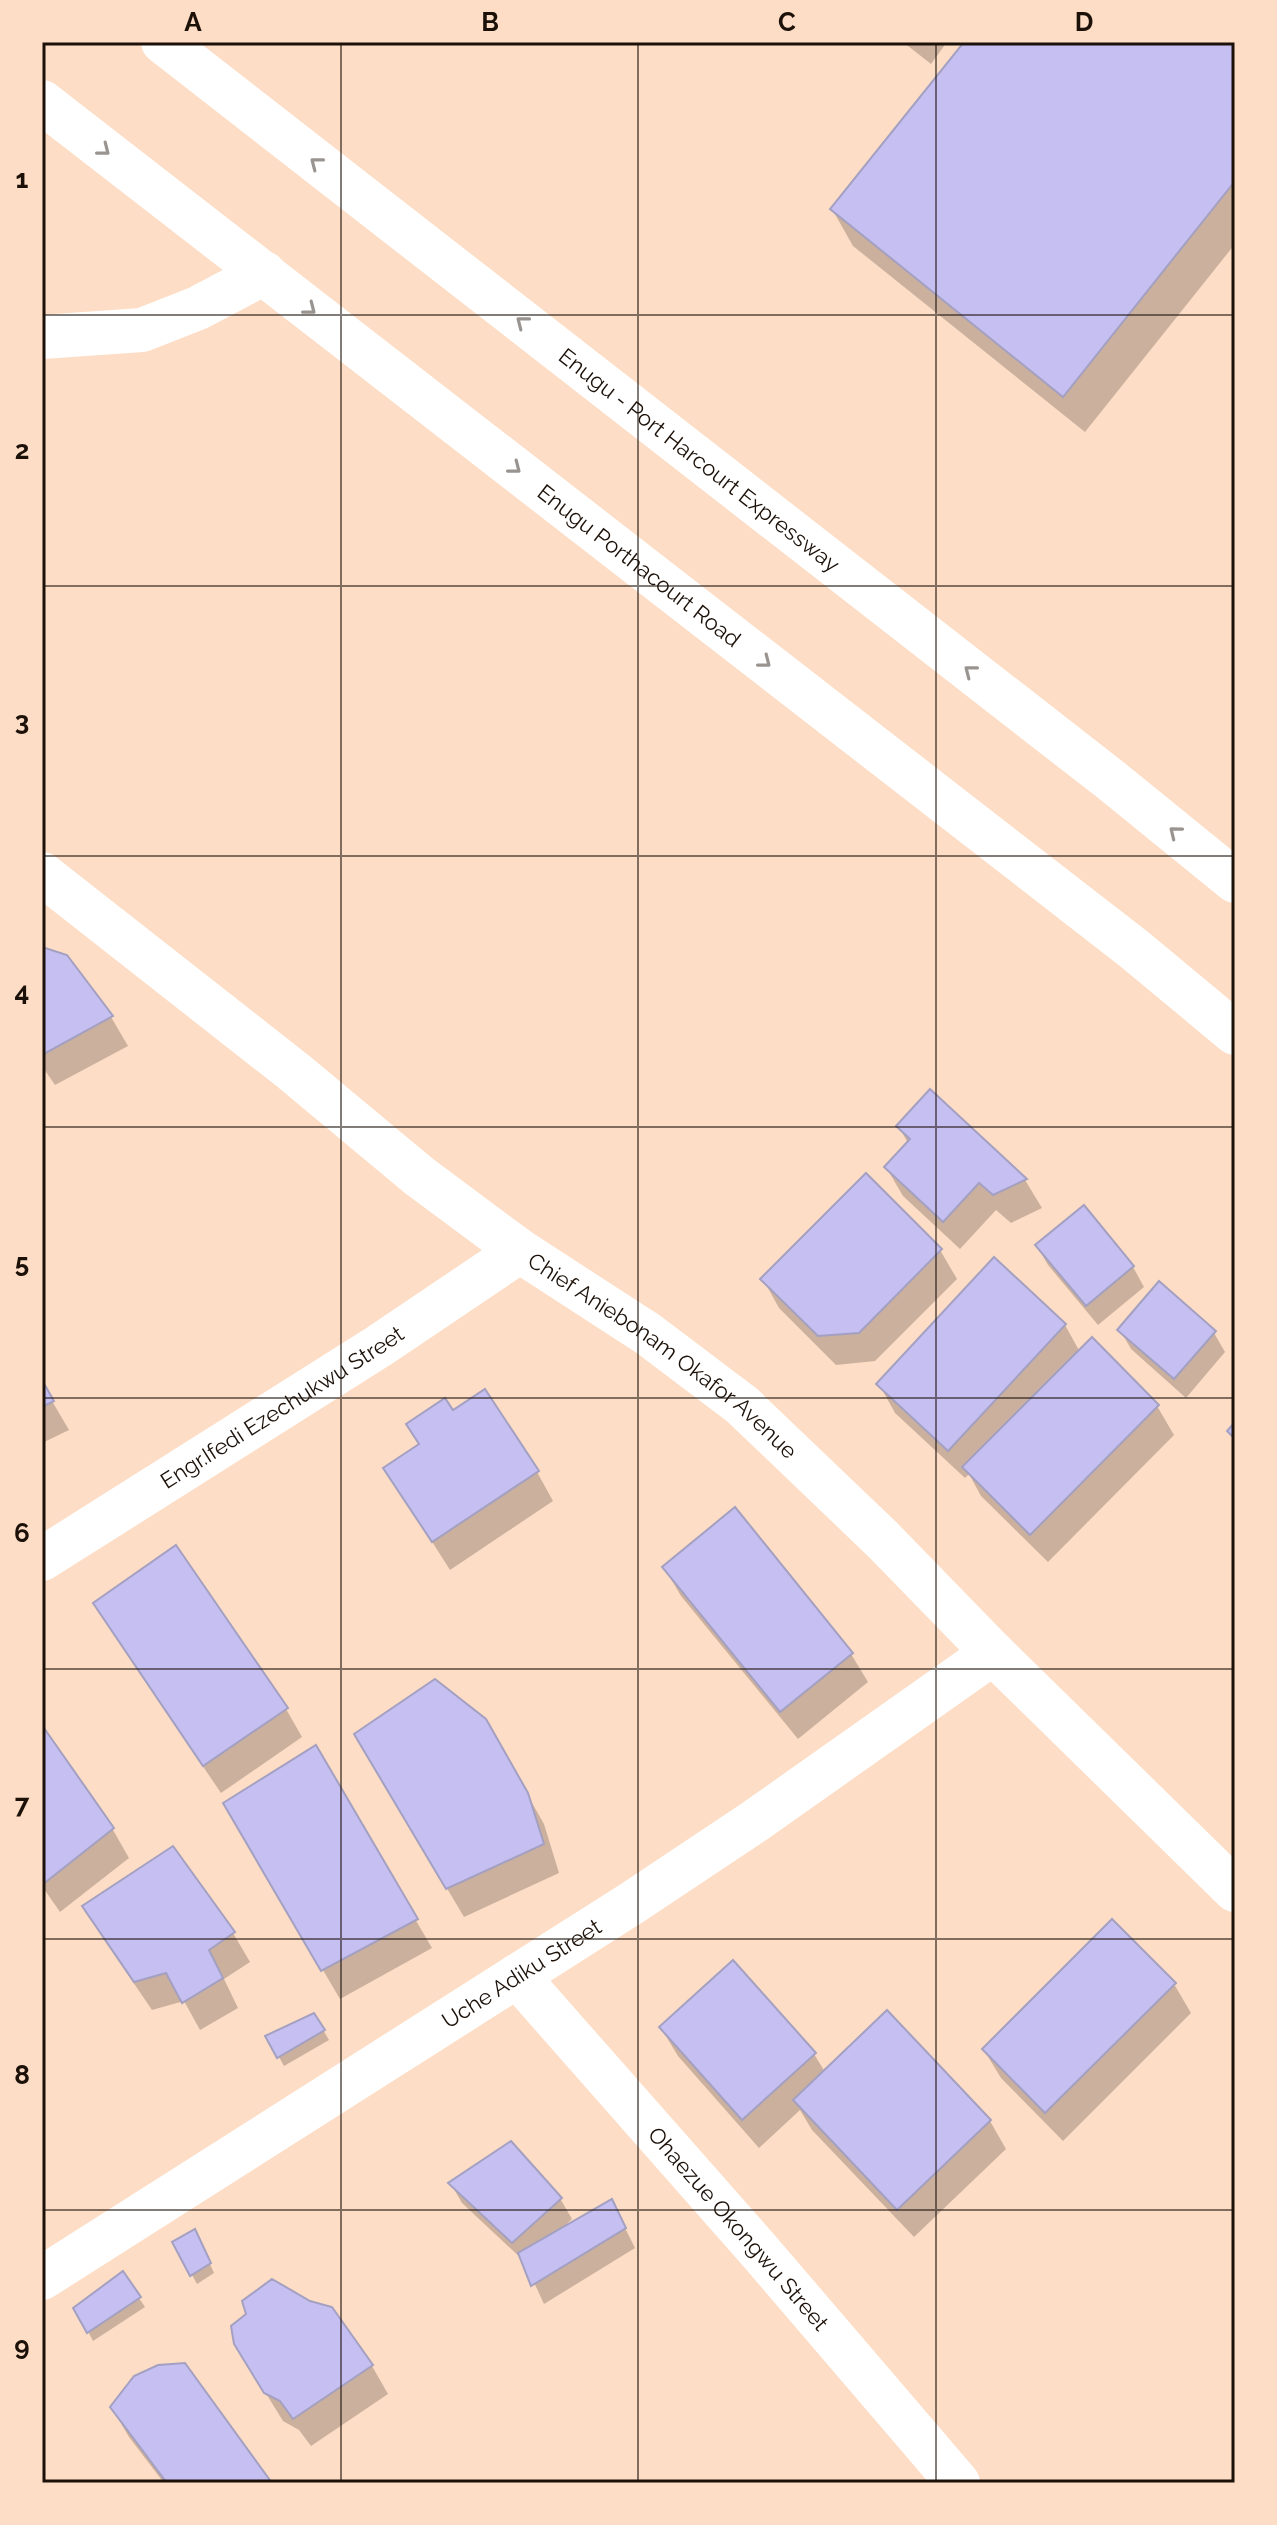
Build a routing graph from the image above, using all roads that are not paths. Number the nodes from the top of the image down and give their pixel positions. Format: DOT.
graph roads {
  1 [pos="163,42"];
  2 [pos="42,102"];
  3 [pos="264,273"];
  4 [pos="42,337"];
  5 [pos="42,874"];
  6 [pos="1233,875"];
  7 [pos="1235,1033"];
  8 [pos="520,1251"];
  9 [pos="42,1559"];
  10 [pos="993,1653"];
  11 [pos="1235,1890"];
  12 [pos="517,1976"];
  13 [pos="42,2278"];
  14 [pos="958,2483"];
  6 -- 1 [label="main road, Enugu - Port Harcourt Expressway, one-way"];
  2 -- 3 [label="main road, Enugu Porthacourt Road, one-way"];
  3 -- 4 [label="main road"];
  3 -- 7 [label="main road, Enugu Porthacourt Road, one-way"];
  5 -- 8 [label="main road, Chief Aniebonam Okafor Avenue"];
  8 -- 9 [label="main road, Engr.Ifedi Ezechukwu Street"];
  8 -- 10 [label="main road, Chief Aniebonam Okafor Avenue"];
  10 -- 11 [label="main road, Chief Aniebonam Okafor Avenue"];
  10 -- 12 [label="main road, Uche Adiku Street"];
  12 -- 13 [label="main road, Uche Adiku Street"];
  12 -- 14 [label="main road, Ohaezue Okongwu Street"];
}
